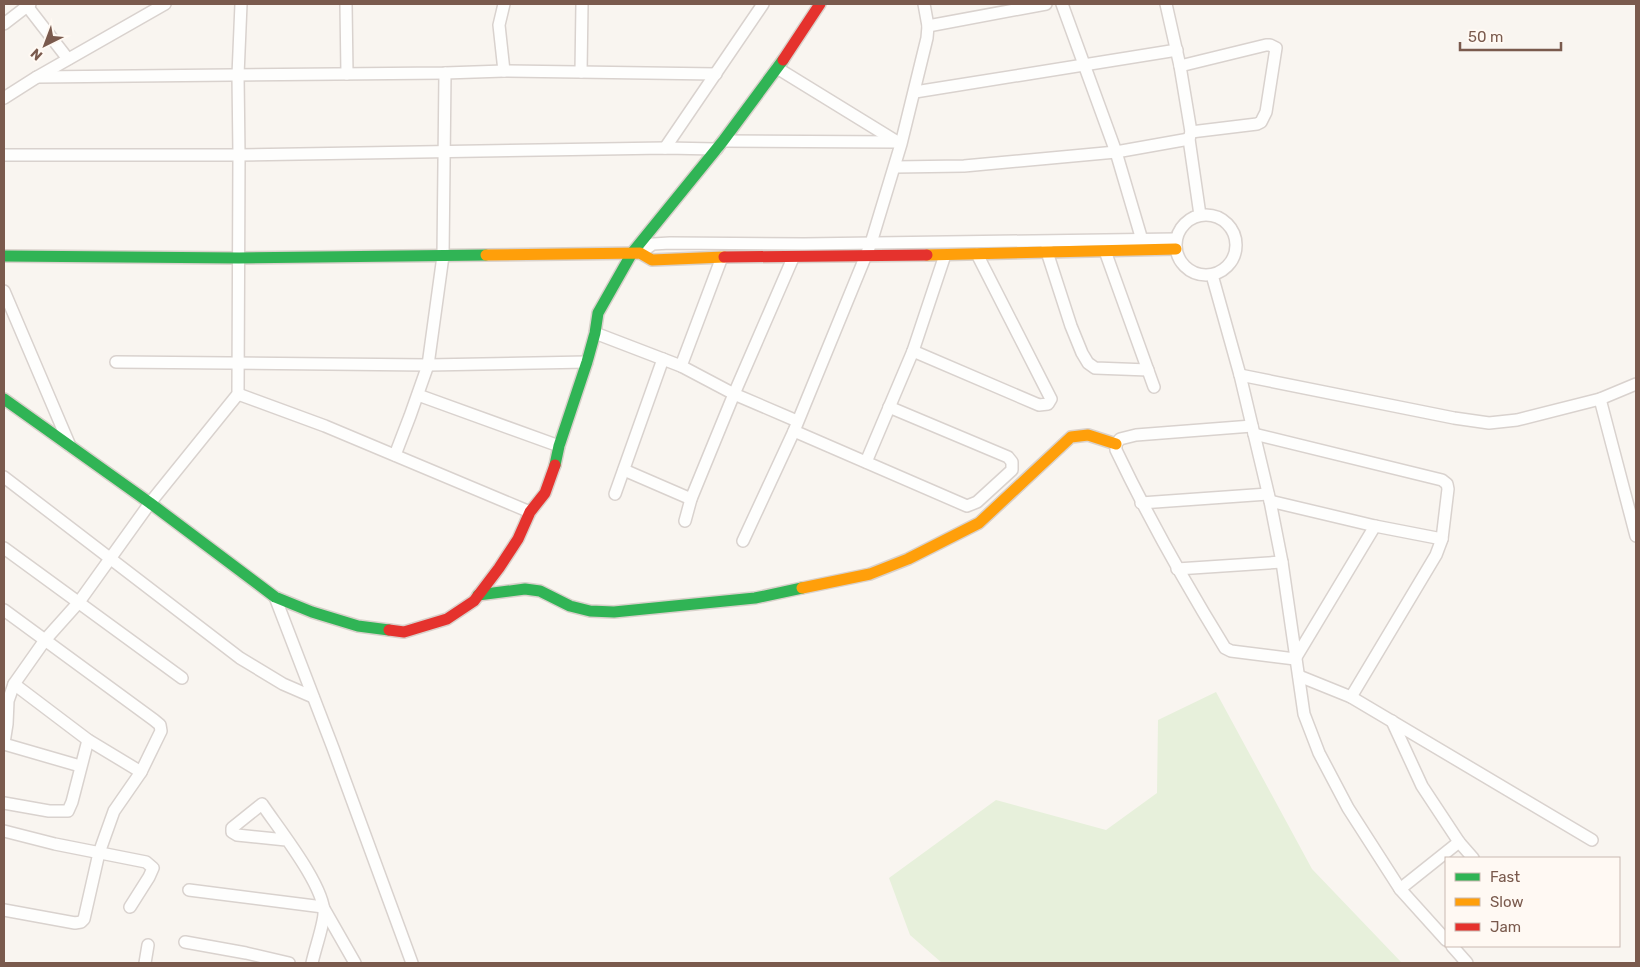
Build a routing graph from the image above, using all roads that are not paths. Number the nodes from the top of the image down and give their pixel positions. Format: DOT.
graph roads {
  1 [pos="165,4"];
  2 [pos="241,4"];
  3 [pos="346,4"];
  4 [pos="504,4"];
  5 [pos="582,4"];
  6 [pos="763,4"];
  7 [pos="820,4"];
  8 [pos="924,4"];
  9 [pos="1046,4"];
  10 [pos="1062,4"];
  11 [pos="1166,4"];
  12 [pos="29,5"];
  13 [pos="4,24"];
  14 [pos="928,26"];
  15 [pos="1177,50"];
  16 [pos="68,59"];
  17 [pos="1084,66"];
  18 [pos="1180,66"];
  19 [pos="777,68"];
  20 [pos="504,70"];
  21 [pos="582,72"];
  22 [pos="445,73"];
  23 [pos="347,74"];
  24 [pos="716,74"];
  25 [pos="238,75"];
  26 [pos="37,77"];
  27 [pos="915,92"];
  28 [pos="4,98"];
  29 [pos="1190,135"];
  30 [pos="899,143"];
  31 [pos="720,145"];
  32 [pos="665,148"];
  33 [pos="445,152"];
  34 [pos="1116,152"];
  35 [pos="4,155"];
  36 [pos="239,155"];
  37 [pos="894,167"];
  38 [pos="1200,215"];
  39 [pos="1142,240"];
  40 [pos="871,243"];
  41 [pos="1176,244"];
  42 [pos="1047,247"];
  43 [pos="1105,251"];
  44 [pos="636,253"];
  45 [pos="977,254"];
  46 [pos="945,255"];
  47 [pos="4,256"];
  48 [pos="443,256"];
  49 [pos="866,256"];
  50 [pos="722,257"];
  51 [pos="238,258"];
  52 [pos="794,258"];
  53 [pos="1212,275"];
  54 [pos="4,291"];
  55 [pos="595,332"];
  56 [pos="913,351"];
  57 [pos="663,359"];
  58 [pos="116,362"];
  59 [pos="587,362"];
  60 [pos="238,364"];
  61 [pos="428,366"];
  62 [pos="681,366"];
  63 [pos="1148,370"];
  64 [pos="1240,375"];
  65 [pos="1636,384"];
  66 [pos="1154,387"];
  67 [pos="238,394"];
  68 [pos="734,394"];
  69 [pos="418,395"];
  70 [pos="4,399"];
  71 [pos="1600,399"];
  72 [pos="889,407"];
  73 [pos="795,426"];
  74 [pos="1253,430"];
  75 [pos="1116,444"];
  76 [pos="559,446"];
  77 [pos="71,448"];
  78 [pos="395,455"];
  79 [pos="866,462"];
  80 [pos="624,470"];
  81 [pos="4,477"];
  82 [pos="614,494"];
  83 [pos="1269,498"];
  84 [pos="691,499"];
  85 [pos="150,503"];
  86 [pos="1141,503"];
  87 [pos="530,512"];
  88 [pos="685,521"];
  89 [pos="1375,526"];
  90 [pos="1636,536"];
  91 [pos="1442,539"];
  92 [pos="743,541"];
  93 [pos="4,548"];
  94 [pos="110,558"];
  95 [pos="1282,562"];
  96 [pos="1177,568"];
  97 [pos="478,595"];
  98 [pos="275,597"];
  99 [pos="80,602"];
  100 [pos="4,610"];
  101 [pos="45,640"];
  102 [pos="1295,659"];
  103 [pos="1299,676"];
  104 [pos="182,678"];
  105 [pos="14,684"];
  106 [pos="313,697"];
  107 [pos="1351,697"];
  108 [pos="1392,721"];
  109 [pos="88,740"];
  110 [pos="4,744"];
  111 [pos="80,766"];
  112 [pos="141,772"];
  113 [pos="4,803"];
  114 [pos="4,831"];
  115 [pos="286,840"];
  116 [pos="1592,840"];
  117 [pos="1459,842"];
  118 [pos="99,853"];
  119 [pos="1473,857"];
  120 [pos="1400,889"];
  121 [pos="189,890"];
  122 [pos="130,907"];
  123 [pos="323,908"];
  124 [pos="4,910"];
  125 [pos="1445,939"];
  126 [pos="185,942"];
  127 [pos="148,946"];
  128 [pos="1453,947"];
  129 [pos="145,963"];
  130 [pos="289,963"];
  131 [pos="312,963"];
  132 [pos="355,963"];
  133 [pos="412,963"];
  134 [pos="1467,963"];
  1 -- 16 [label="street"];
  2 -- 25 [label="street"];
  3 -- 23 [label="street"];
  4 -- 20 [label="street"];
  5 -- 21 [label="street"];
  6 -- 24 [label="street"];
  7 -- 19 [label="street"];
  8 -- 14 [label="street"];
  9 -- 14 [label="street"];
  10 -- 17 [label="street"];
  11 -- 15 [label="street"];
  12 -- 13 [label="street"];
  12 -- 16 [label="street"];
  14 -- 27 [label="street"];
  15 -- 17 [label="street"];
  15 -- 18 [label="street"];
  16 -- 26 [label="street"];
  17 -- 27 [label="street"];
  17 -- 34 [label="street"];
  18 -- 29 [label="street"];
  18 -- 29 [label="street"];
  19 -- 30 [label="street"];
  19 -- 31 [label="street"];
  20 -- 21 [label="street"];
  20 -- 22 [label="street"];
  21 -- 24 [label="street"];
  22 -- 23 [label="street"];
  22 -- 33 [label="street"];
  23 -- 25 [label="street"];
  24 -- 32 [label="street"];
  25 -- 26 [label="street"];
  25 -- 36 [label="street"];
  26 -- 28 [label="street"];
  27 -- 30 [label="street"];
  29 -- 34 [label="street"];
  29 -- 38 [label="street"];
  30 -- 31 [label="street"];
  30 -- 37 [label="street"];
  31 -- 32 [label="street"];
  31 -- 44 [label="street"];
  32 -- 33 [label="street"];
  33 -- 36 [label="street"];
  33 -- 48 [label="street"];
  34 -- 37 [label="street"];
  34 -- 39 [label="street"];
  35 -- 36 [label="street"];
  36 -- 51 [label="street"];
  37 -- 40 [label="street"];
  38 -- 41 [label="street"];
  38 -- 53 [label="street"];
  39 -- 41 [label="street"];
  39 -- 42 [label="street"];
  40 -- 42 [label="street"];
  40 -- 44 [label="street"];
  40 -- 49 [label="street"];
  41 -- 43 [label="street"];
  41 -- 53 [label="street"];
  42 -- 43 [label="street"];
  42 -- 45 [label="street"];
  42 -- 63 [label="street"];
  43 -- 63 [label="street"];
  44 -- 48 [label="street"];
  44 -- 50 [label="street"];
  44 -- 55 [label="street"];
  45 -- 46 [label="street"];
  45 -- 56 [label="street"];
  46 -- 49 [label="street"];
  46 -- 56 [label="street"];
  47 -- 51 [label="street"];
  48 -- 51 [label="street"];
  48 -- 61 [label="street"];
  49 -- 52 [label="street"];
  49 -- 73 [label="street"];
  50 -- 52 [label="street"];
  50 -- 62 [label="street"];
  51 -- 60 [label="street"];
  52 -- 68 [label="street"];
  53 -- 64 [label="street"];
  54 -- 77 [label="street"];
  55 -- 57 [label="street"];
  55 -- 59 [label="street"];
  56 -- 72 [label="street"];
  57 -- 62 [label="street"];
  57 -- 80 [label="street"];
  58 -- 60 [label="street"];
  59 -- 61 [label="street"];
  59 -- 76 [label="street"];
  60 -- 61 [label="street"];
  60 -- 67 [label="street"];
  61 -- 69 [label="street"];
  62 -- 68 [label="street"];
  63 -- 66 [label="street"];
  64 -- 71 [label="street"];
  64 -- 74 [label="street"];
  65 -- 71 [label="street"];
  67 -- 78 [label="street"];
  67 -- 85 [label="street"];
  68 -- 73 [label="street"];
  68 -- 84 [label="street"];
  69 -- 76 [label="street"];
  69 -- 78 [label="street"];
  70 -- 77 [label="street"];
  71 -- 90 [label="street"];
  72 -- 79 [label="street"];
  72 -- 79 [label="street"];
  73 -- 79 [label="street"];
  73 -- 92 [label="street"];
  74 -- 75 [label="street"];
  74 -- 83 [label="street"];
  74 -- 91 [label="street"];
  75 -- 86 [label="street"];
  75 -- 97 [label="street"];
  76 -- 87 [label="street"];
  77 -- 85 [label="street"];
  78 -- 87 [label="street"];
  80 -- 82 [label="street"];
  80 -- 84 [label="street"];
  81 -- 94 [label="street"];
  83 -- 86 [label="street"];
  83 -- 89 [label="street"];
  83 -- 95 [label="street"];
  84 -- 88 [label="street"];
  85 -- 94 [label="street"];
  85 -- 98 [label="street"];
  86 -- 96 [label="street"];
  87 -- 97 [label="street"];
  89 -- 91 [label="street"];
  89 -- 102 [label="street"];
  91 -- 107 [label="street"];
  93 -- 99 [label="street"];
  94 -- 99 [label="street"];
  94 -- 106 [label="street"];
  95 -- 96 [label="street"];
  95 -- 102 [label="street"];
  96 -- 102 [label="street"];
  97 -- 98 [label="street"];
  98 -- 106 [label="street"];
  99 -- 101 [label="street"];
  99 -- 104 [label="street"];
  100 -- 101 [label="street"];
  101 -- 105 [label="street"];
  101 -- 112 [label="street"];
  102 -- 103 [label="street"];
  103 -- 107 [label="street"];
  103 -- 120 [label="street"];
  105 -- 109 [label="street"];
  105 -- 110 [label="street"];
  106 -- 133 [label="street"];
  107 -- 108 [label="street"];
  108 -- 116 [label="street"];
  108 -- 117 [label="street"];
  109 -- 111 [label="street"];
  109 -- 112 [label="street"];
  110 -- 111 [label="street"];
  111 -- 113 [label="street"];
  112 -- 118 [label="street"];
  114 -- 118 [label="street"];
  115 -- 123 [label="street"];
  117 -- 119 [label="street"];
  117 -- 120 [label="street"];
  118 -- 122 [label="street"];
  118 -- 124 [label="street"];
  120 -- 125 [label="street"];
  121 -- 123 [label="street"];
  123 -- 131 [label="street"];
  123 -- 132 [label="street"];
  126 -- 130 [label="street"];
  127 -- 129 [label="street"];
  128 -- 134 [label="street"];
}
